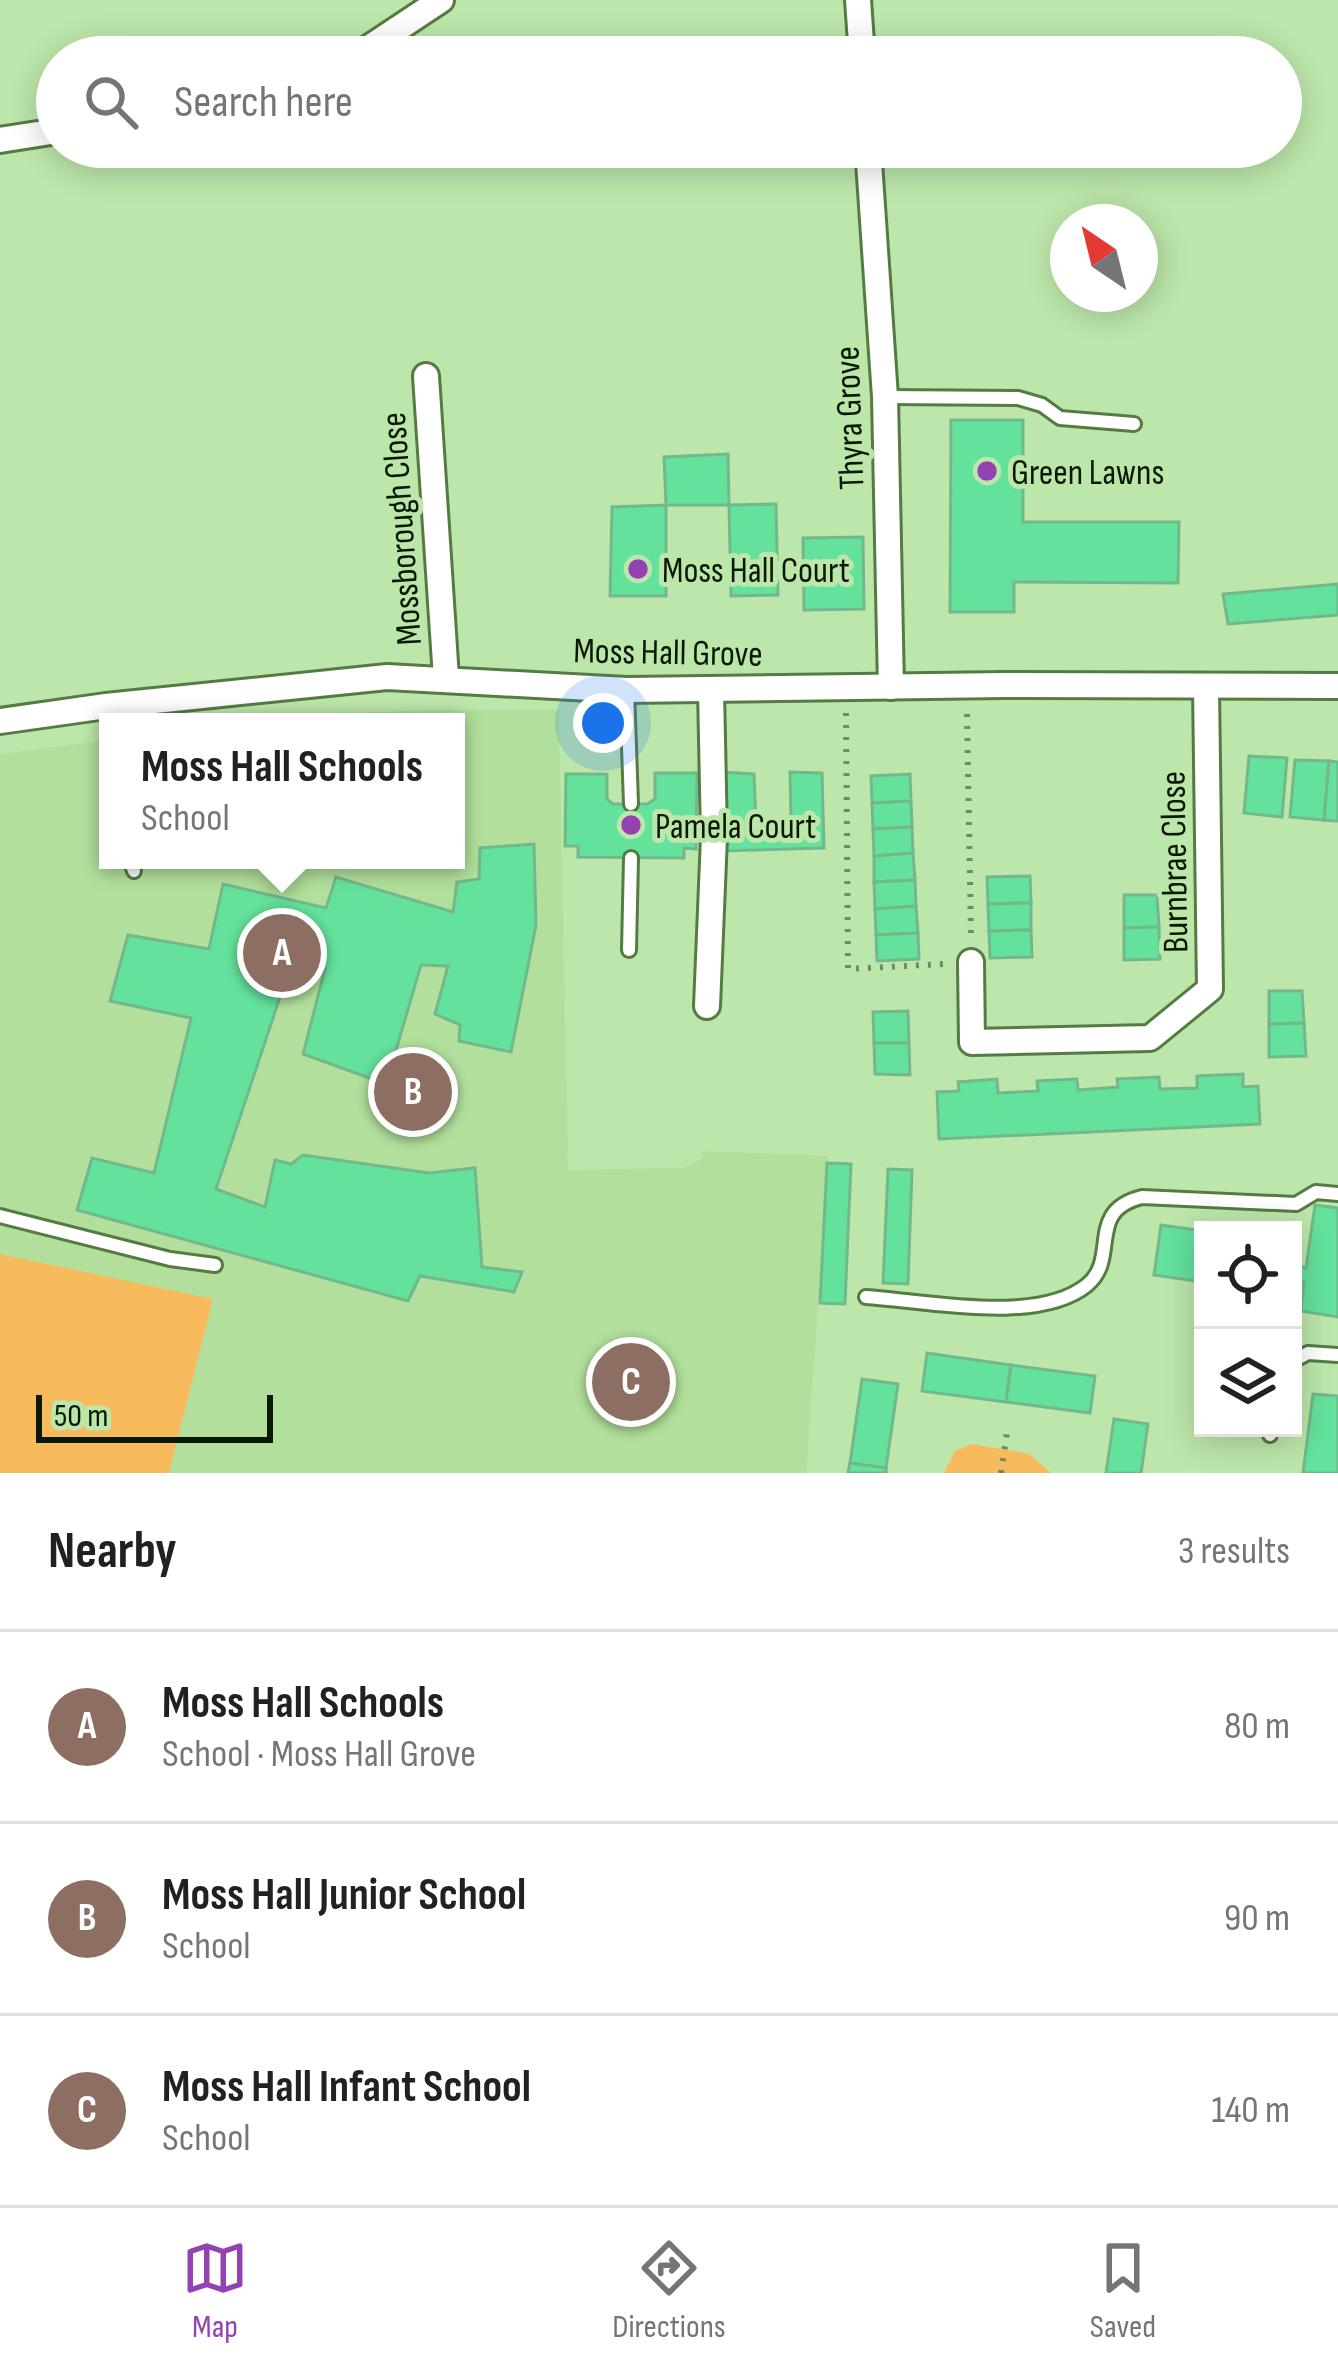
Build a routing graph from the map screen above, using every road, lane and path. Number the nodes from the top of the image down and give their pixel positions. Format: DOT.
graph roads {
  1 [pos="441,0"];
  2 [pos="858,0"];
  3 [pos="387,36"];
  4 [pos="861,36"];
  5 [pos="36,134"];
  6 [pos="0,140"];
  7 [pos="869,168"];
  8 [pos="426,376"];
  9 [pos="885,398"];
  10 [pos="1134,424"];
  11 [pos="446,678"];
  12 [pos="967,686"];
  13 [pos="1338,686"];
  14 [pos="891,687"];
  15 [pos="1206,687"];
  16 [pos="846,688"];
  17 [pos="627,690"];
  18 [pos="712,690"];
  19 [pos="122,713"];
  20 [pos="99,715"];
  21 [pos="0,721"];
  22 [pos="631,805"];
  23 [pos="631,857"];
  24 [pos="629,950"];
  25 [pos="971,962"];
  26 [pos="707,1006"];
  27 [pos="1338,1194"];
  28 [pos="0,1216"];
  29 [pos="215,1265"];
  30 [pos="866,1297"];
  31 [pos="1338,1355"];
  32 [pos="1302,1356"];
  33 [pos="1007,1432"];
  34 [pos="1001,1473"];
  1 -- 3 [label="street"];
  2 -- 4 [label="street"];
  5 -- 6 [label="street"];
  7 -- 9 [label="street, Thyra Grove"];
  8 -- 11 [label="street, Mossborough Close"];
  9 -- 10 [label="lane"];
  9 -- 14 [label="street, Thyra Grove"];
  11 -- 17 [label="street, Moss Hall Grove"];
  11 -- 19 [label="street, Moss Hall Grove"];
  12 -- 14 [label="street, Moss Hall Grove"];
  12 -- 15 [label="street, Moss Hall Grove"];
  12 -- 25 [label="path"];
  13 -- 15 [label="street, Moss Hall Grove"];
  14 -- 16 [label="street, Moss Hall Grove"];
  15 -- 25 [label="street, Burnbrae Close"];
  16 -- 18 [label="street, Moss Hall Grove"];
  16 -- 25 [label="path"];
  17 -- 18 [label="street, Moss Hall Grove"];
  17 -- 22 [label="lane"];
  18 -- 26 [label="street"];
  20 -- 21 [label="street, Moss Hall Grove"];
  23 -- 24 [label="lane"];
  27 -- 30 [label="lane"];
  28 -- 29 [label="lane"];
  31 -- 32 [label="lane"];
  33 -- 34 [label="path"];
}
